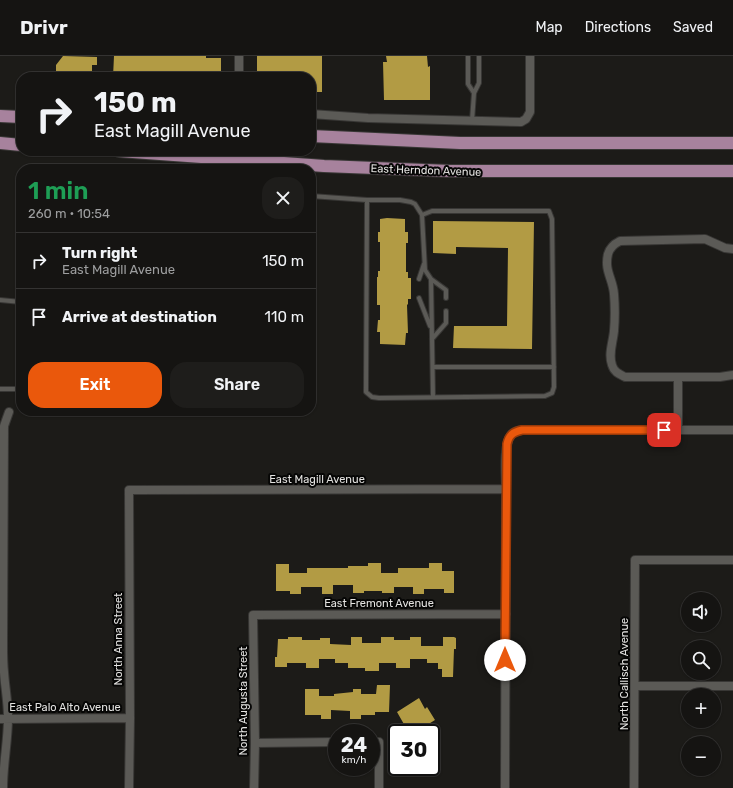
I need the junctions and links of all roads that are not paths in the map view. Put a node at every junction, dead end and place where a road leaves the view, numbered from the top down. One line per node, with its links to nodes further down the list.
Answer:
1 (239, 56): 5 (street)
2 (468, 56): 6 (lane)
3 (479, 56): 6 (lane)
4 (530, 56): 10 (street)
5 (239, 72)
6 (474, 93): 10 (lane)
7 (316, 114): 10 (street)
8 (0, 116): 9 (main road)
9 (16, 117)
10 (472, 121)
11 (316, 136): 13 (main road)
12 (0, 143): 14 (main road)
13 (733, 143)
14 (16, 144)
15 (187, 156): 16 (main road, East Herndon Avenue)
16 (297, 164)
17 (316, 165): 18 (main road, East Herndon Avenue)
18 (733, 171)
19 (316, 196): 20 (lane)
20 (367, 200): 21 (lane); 39 (lane)
21 (422, 215): 23 (lane); 34 (lane)
22 (733, 249): 36 (street)
23 (425, 262): 24 (lane); 25 (lane)
24 (419, 279)
25 (431, 279): 27 (lane); 31 (lane)
26 (419, 298): 31 (lane)
27 (446, 298)
28 (0, 300): 29 (lane)
29 (16, 302)
30 (446, 311): 32 (lane)
31 (432, 329): 32 (lane)
32 (432, 339): 33 (lane)
33 (433, 367): 34 (lane); 39 (lane)
34 (554, 367): 39 (lane)
35 (733, 374): 36 (street)
36 (678, 377): 41 (street)
37 (0, 389): 38 (lane)
38 (16, 389)
39 (433, 397)
40 (9, 412): 51 (street)
41 (678, 430): 42 (street); 43 (street)
42 (733, 430)
43 (506, 489): 44 (street, East Magill Avenue); 46 (street)
44 (129, 490): 50 (street, North Anna Street)
45 (733, 560): 48 (street, North Callisch Avenue)
46 (506, 614): 47 (street, East Fremont Avenue); 59 (street)
47 (253, 615): 53 (street, North Augusta Street)
48 (635, 686): 49 (street); 60 (street, North Callisch Avenue)
49 (733, 686)
50 (130, 718): 51 (street, East Palo Alto Avenue); 56 (street, North Anna Street)
51 (4, 719): 55 (street)
52 (328, 742): 53 (street)
53 (255, 743): 57 (street, North Augusta Street)
54 (378, 776): 58 (street)
55 (3, 788)
56 (128, 788)
57 (254, 788)
58 (379, 788)
59 (505, 788)
60 (634, 788)

